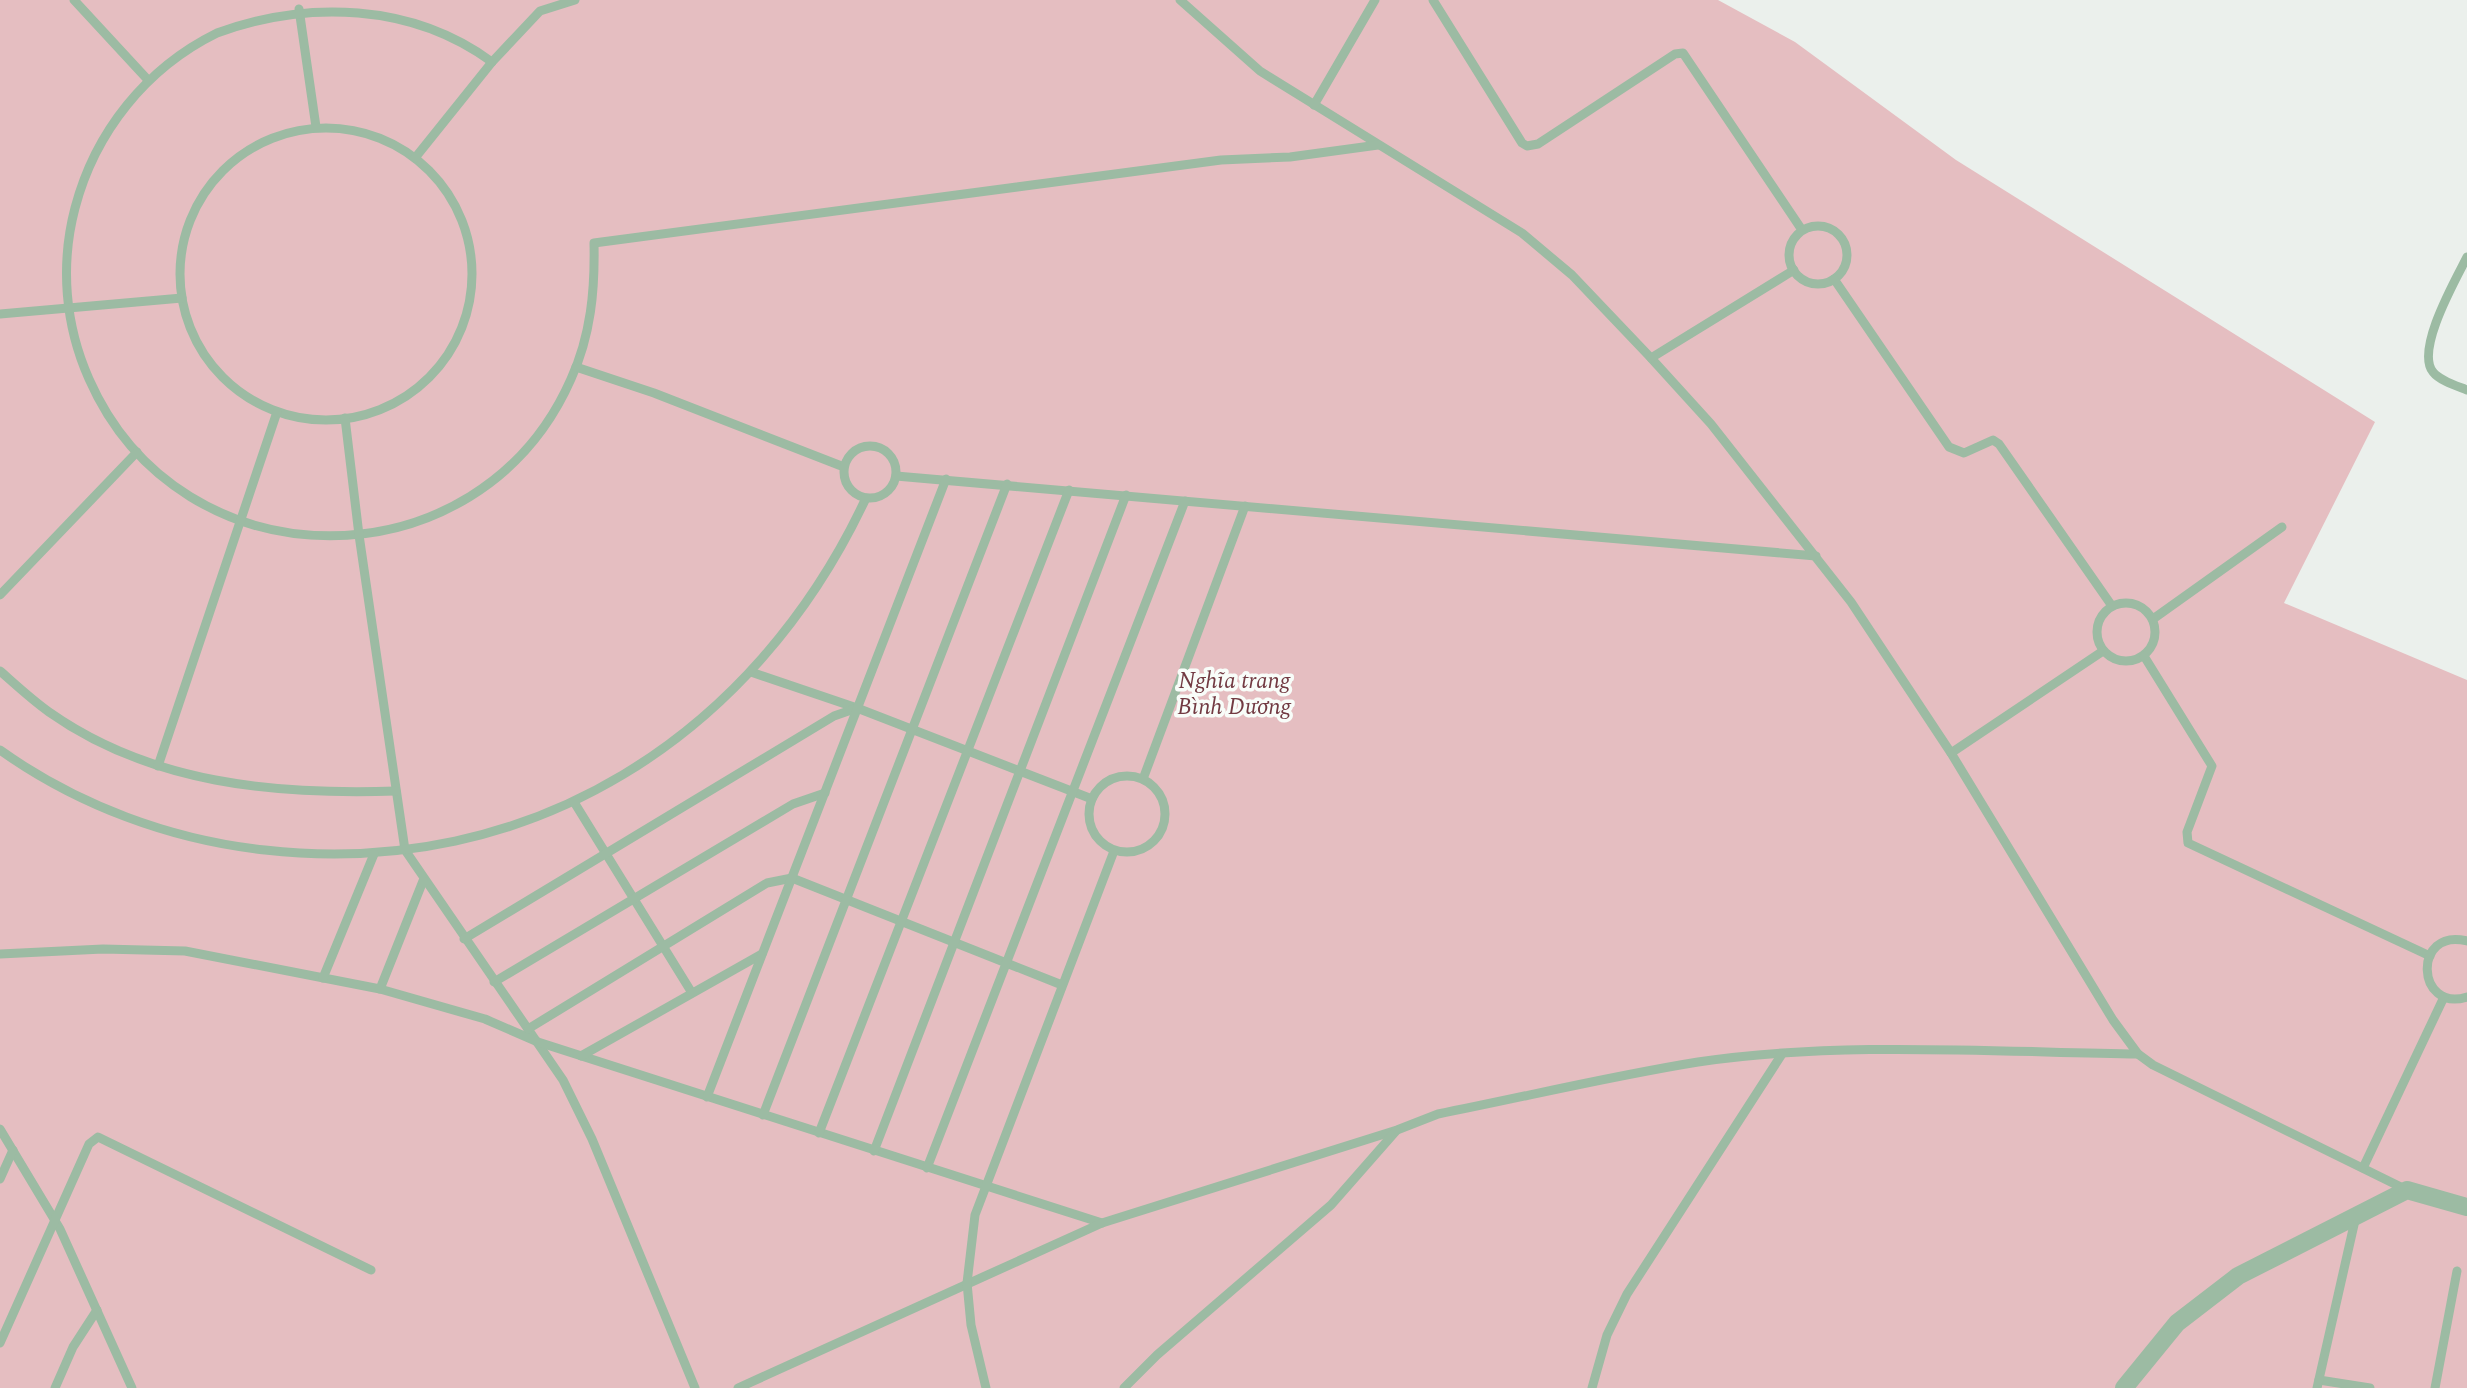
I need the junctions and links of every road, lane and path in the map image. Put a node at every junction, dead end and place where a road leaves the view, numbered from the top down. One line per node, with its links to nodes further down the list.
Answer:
1 (74, 0): 8 (lane)
2 (575, 0): 7 (lane)
3 (1180, 0): 9 (lane)
4 (1375, 0): 9 (lane)
5 (1433, 0): 13 (lane)
6 (299, 9): 7 (lane); 8 (lane); 10 (lane)
7 (492, 62): 12 (lane)
8 (149, 80): 18 (lane)
9 (1314, 105): 11 (lane)
10 (317, 127): 12 (lane); 17 (lane)
11 (1378, 145): 20 (lane); 21 (lane)
12 (415, 158): 24 (lane)
13 (1802, 230): 15 (lane); 16 (lane)
14 (2467, 257): 22 (lane)
15 (1794, 270): 16 (lane); 20 (lane)
16 (1834, 279): 40 (lane)
17 (182, 298): 18 (lane); 23 (lane)
18 (67, 306): 19 (lane); 25 (lane)
19 (0, 314)
20 (1651, 358): 38 (lane)
21 (576, 367): 26 (lane); 37 (lane)
22 (2467, 390)
23 (277, 412): 24 (lane); 35 (lane)
24 (345, 418): 37 (lane)
25 (137, 452): 35 (lane); 39 (lane)
26 (844, 467): 27 (lane); 32 (lane)
27 (896, 475): 28 (lane); 32 (lane)
28 (946, 479): 29 (lane); 46 (lane)
29 (1007, 484): 30 (lane); 47 (lane)
30 (1069, 490): 31 (lane); 49 (lane)
31 (1126, 495): 33 (lane); 52 (lane)
32 (866, 498): 45 (lane)
33 (1185, 501): 34 (lane); 55 (lane)
34 (1245, 506): 38 (lane); 53 (lane)
35 (240, 523): 37 (lane); 51 (lane)
36 (2282, 527): 41 (lane)
37 (359, 536): 54 (lane)
38 (1816, 556): 50 (lane)
39 (0, 595)
40 (2112, 606): 41 (lane); 42 (lane)
41 (2153, 619): 43 (lane)
42 (2103, 651): 43 (lane); 50 (lane)
43 (2144, 656): 74 (lane)
44 (0, 671): 51 (lane)
45 (751, 672): 46 (lane); 58 (lane)
46 (857, 708): 47 (lane); 56 (lane); 61 (lane)
47 (912, 729): 49 (lane); 66 (lane)
48 (0, 750): 62 (lane)
49 (968, 751): 52 (lane); 67 (lane)
50 (1951, 753): 86 (lane)
51 (158, 766): 54 (lane)
52 (1020, 771): 55 (lane); 70 (lane)
53 (1143, 779): 57 (lane); 60 (lane)
54 (396, 791): 59 (lane)
55 (1073, 792): 57 (lane); 75 (lane)
56 (825, 793): 63 (lane); 65 (lane)
57 (1092, 799): 60 (lane)
58 (574, 802): 59 (lane); 61 (lane)
59 (405, 850): 62 (lane); 64 (lane)
60 (1114, 851): 78 (lane)
61 (607, 852): 65 (lane); 68 (lane)
62 (374, 855): 76 (lane)
63 (792, 878): 66 (lane); 71 (lane); 73 (lane)
64 (423, 881): 68 (lane); 79 (lane)
65 (634, 899): 71 (lane); 77 (lane)
66 (846, 899): 67 (lane); 89 (lane)
67 (902, 922): 70 (lane); 92 (lane)
68 (464, 939): 77 (lane)
69 (2467, 941): 74 (lane)
70 (953, 942): 75 (lane); 94 (lane)
71 (663, 947): 80 (lane); 83 (lane)
72 (0, 954): 76 (lane)
73 (762, 954): 80 (lane); 88 (lane)
74 (2430, 956): 81 (lane)
75 (1007, 963): 78 (lane); 95 (lane)
76 (323, 978): 79 (lane)
77 (494, 982): 83 (lane)
78 (1062, 985): 98 (lane)
79 (380, 989): 84 (lane)
80 (692, 993): 87 (lane)
81 (2444, 997): 82 (lane); 96 (lane)
82 (2467, 997)
83 (528, 1029): 84 (lane)
84 (538, 1042): 87 (lane); 112 (lane)
85 (1782, 1054): 86 (lane); 91 (lane); 116 (lane)
86 (2138, 1054): 96 (lane)
87 (581, 1056): 88 (lane)
88 (707, 1097): 89 (lane)
89 (763, 1115): 92 (lane)
90 (0, 1129): 93 (lane)
91 (1397, 1130): 103 (lane); 115 (lane)
92 (819, 1133): 94 (lane)
93 (13, 1150): 97 (lane); 102 (lane)
94 (874, 1151): 95 (lane)
95 (927, 1168): 98 (lane)
96 (2363, 1168): 99 (lane)
97 (0, 1179)
98 (985, 1186): 103 (lane); 106 (lane)
99 (2407, 1191): 100 (street); 101 (street)
100 (2467, 1207)
101 (2356, 1216): 109 (lane); 117 (street)
102 (55, 1220): 104 (lane); 107 (lane); 108 (lane)
103 (1102, 1223): 106 (lane)
104 (371, 1270)
105 (2457, 1271): 119 (lane)
106 (967, 1283): 113 (lane); 114 (lane)
107 (97, 1310): 110 (lane); 111 (lane)
108 (0, 1343)
109 (2318, 1384): 118 (lane)
110 (131, 1387)
111 (55, 1388)
112 (695, 1388)
113 (738, 1388)
114 (986, 1388)
115 (1124, 1388)
116 (1592, 1388)
117 (2124, 1388)
118 (2370, 1388)
119 (2435, 1388)

